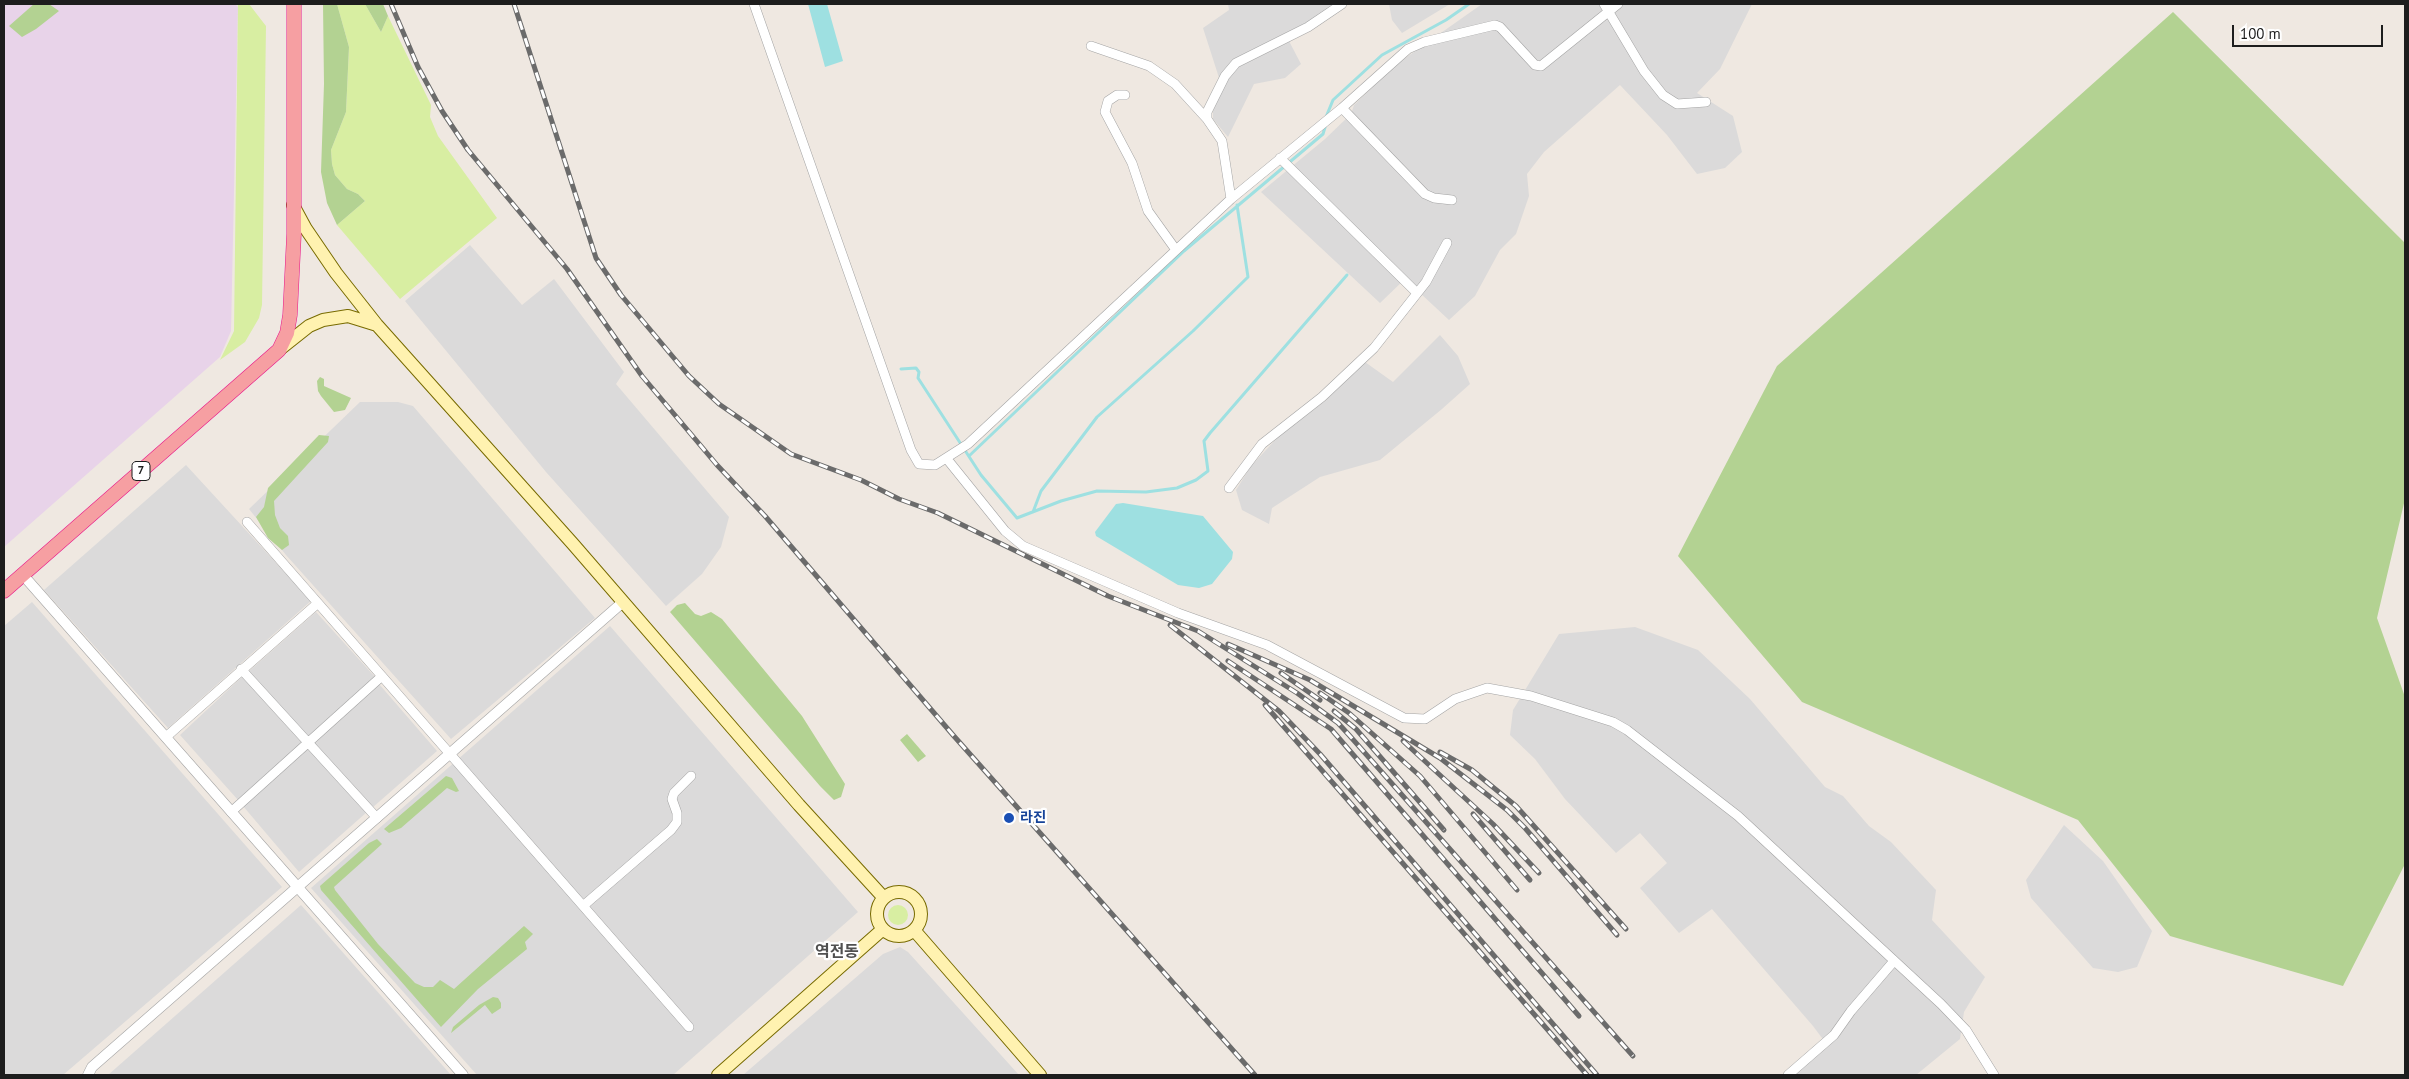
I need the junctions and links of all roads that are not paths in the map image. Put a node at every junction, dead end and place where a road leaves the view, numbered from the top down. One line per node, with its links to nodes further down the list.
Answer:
1 (294, 4): 14 (highway, 7)
2 (754, 4): 20 (street)
3 (1342, 4): 10 (street)
4 (1618, 4): 5 (street)
5 (1605, 7): 8 (street); 9 (street)
6 (1091, 46): 10 (street)
7 (1125, 95): 16 (street)
8 (1706, 102)
9 (1342, 108): 11 (street); 13 (street)
10 (1207, 119): 12 (street)
11 (1280, 158): 12 (street); 17 (street)
12 (1231, 199): 16 (street)
13 (1452, 200)
14 (293, 205): 18 (main road); 19 (highway, 7)
15 (1447, 244): 17 (street)
16 (1176, 250): 20 (street)
17 (1417, 293): 21 (street)
18 (377, 324): 19 (main road); 25 (main road)
19 (278, 350): 23 (highway, 7)
20 (947, 459): 40 (street)
21 (1229, 488)
22 (247, 522): 26 (street)
23 (23, 575): 24 (highway, 7); 29 (street)
24 (4, 591)
25 (623, 602): 31 (street); 36 (main road)
26 (318, 603): 27 (street); 28 (street)
27 (242, 669): 29 (street); 30 (street)
28 (382, 676): 30 (street); 31 (street)
29 (166, 737): 33 (street)
30 (308, 742): 33 (street); 34 (street)
31 (450, 754): 34 (street); 37 (street)
32 (692, 776): 37 (street)
33 (232, 812): 35 (street)
34 (377, 818): 35 (street)
35 (298, 887): 42 (street); 43 (street)
36 (884, 898): 38 (main road); 39 (main road)
37 (583, 906): 41 (street)
38 (882, 930): 39 (main road); 44 (main road)
39 (914, 930): 45 (main road)
40 (1894, 961): 46 (street); 47 (street)
41 (689, 1027)
42 (88, 1075)
43 (463, 1075)
44 (718, 1075)
45 (1040, 1075)
46 (1788, 1075)
47 (1994, 1075)

